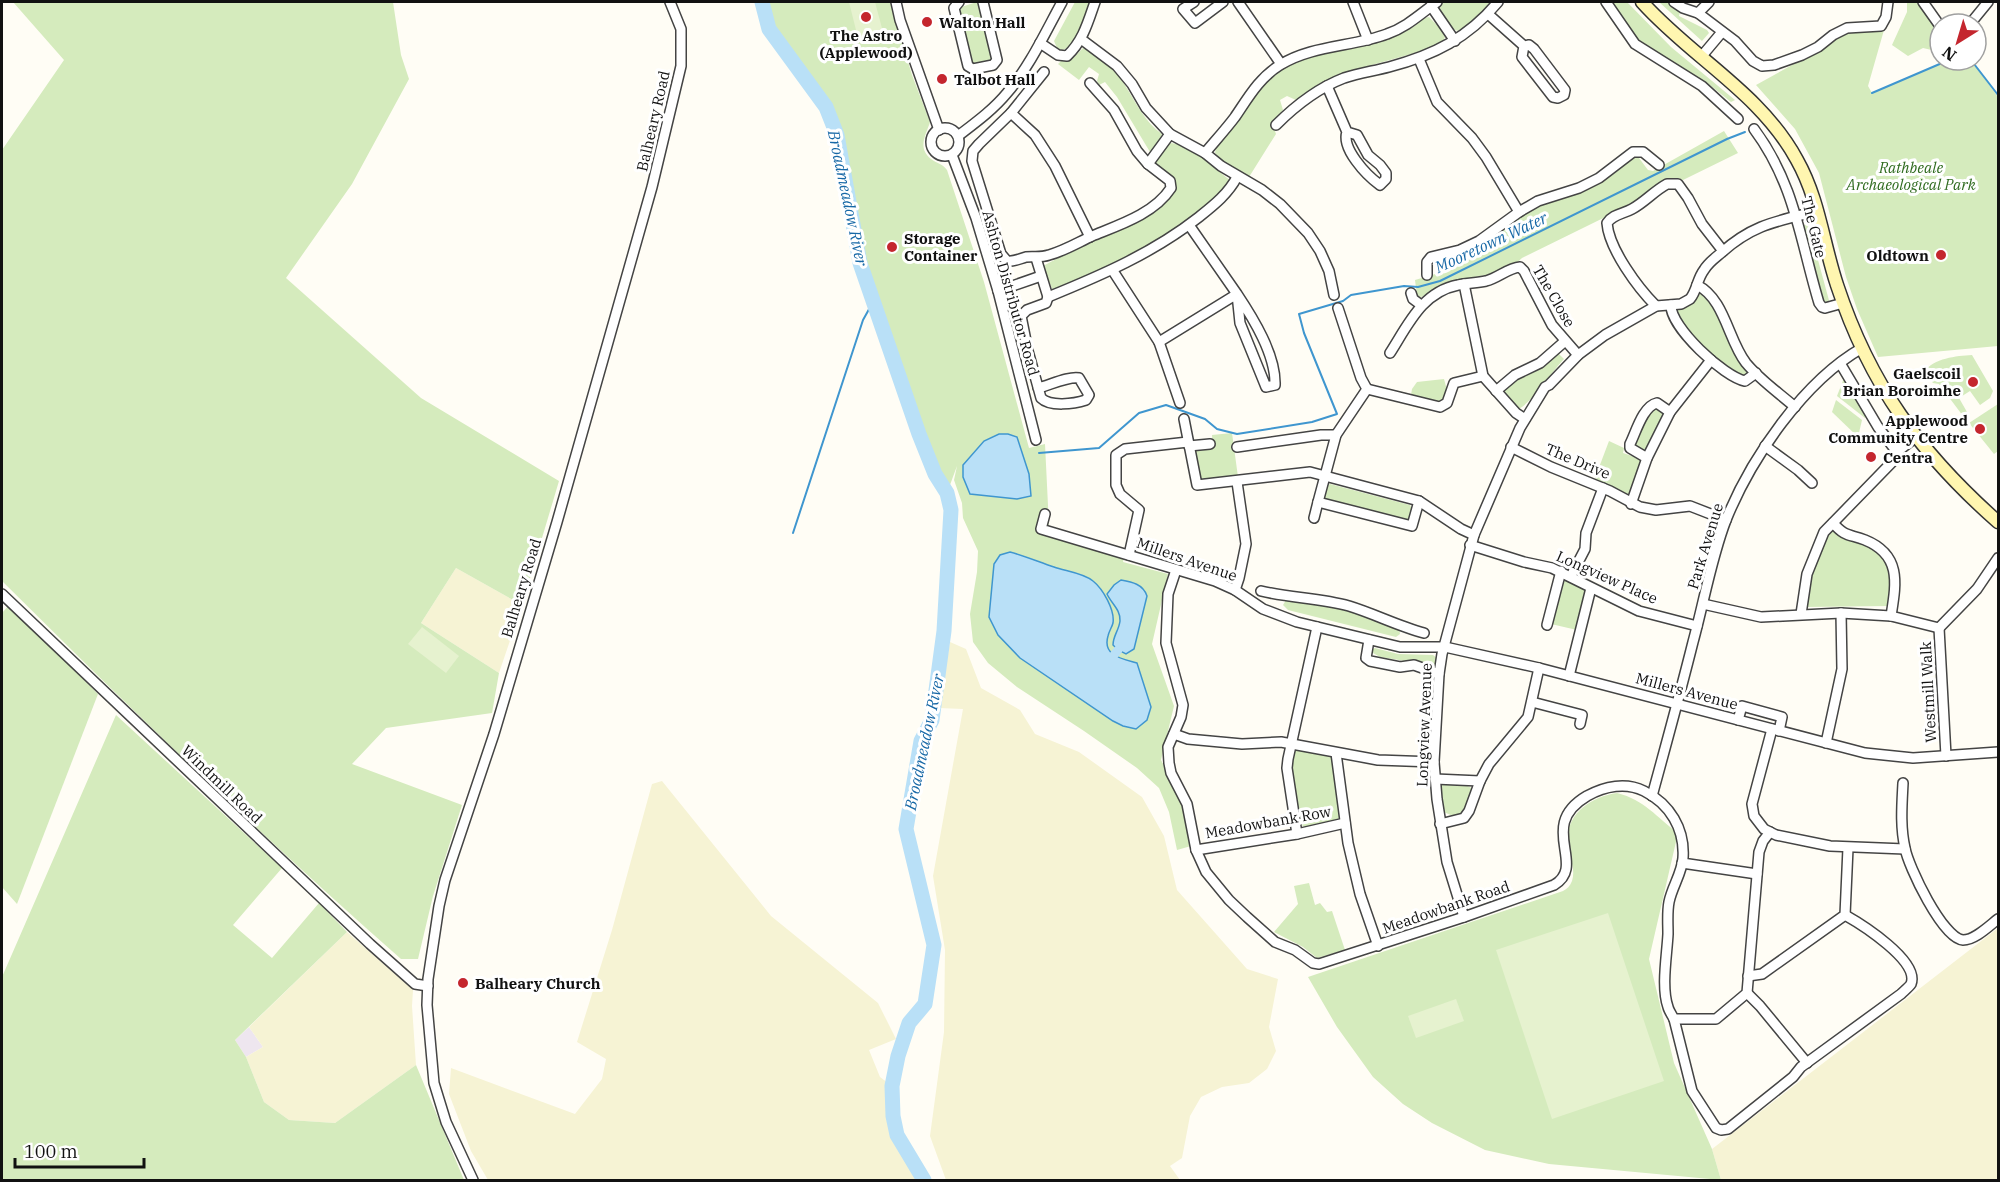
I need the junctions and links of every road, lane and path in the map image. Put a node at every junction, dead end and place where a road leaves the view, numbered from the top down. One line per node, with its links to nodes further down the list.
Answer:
1 (670, 2): 167 (street, Balheary Road)
2 (896, 2): 37 (street)
3 (959, 2): 4 (street)
4 (983, 2)
5 (1062, 2): 24 (street)
6 (1095, 2): 21 (street)
7 (1194, 2): 8 (street)
8 (1222, 2)
9 (1238, 2): 28 (street)
10 (1353, 2): 22 (street)
11 (1498, 2): 19 (street)
12 (1606, 2): 35 (street)
13 (1642, 2): 26 (street)
14 (1674, 2): 18 (street)
15 (1709, 2): 18 (street)
16 (1888, 2): 20 (street)
17 (1434, 4): 22 (street); 23 (street)
18 (1698, 13): 20 (street)
19 (1488, 14): 23 (street); 25 (street)
20 (1722, 32): 26 (street)
21 (1081, 39): 24 (street); 39 (street)
22 (1368, 40): 28 (street)
23 (1455, 41): 27 (street)
24 (1040, 43): 40 (street)
25 (1524, 46): 25 (street)
26 (1701, 57): 48 (street)
27 (1419, 59): 31 (street); 47 (street)
28 (1281, 64): 42 (street)
29 (1044, 72): 34 (street)
30 (1090, 83): 44 (street)
31 (1327, 86): 33 (street); 38 (street)
32 (1285, 100): 33 (street)
33 (1292, 108): 36 (street)
34 (1011, 113): 51 (street); 53 (street)
35 (1738, 118)
36 (1276, 125)
37 (939, 130): 40 (street); 43 (street)
38 (1347, 132): 38 (street)
39 (1170, 134): 42 (street); 44 (street)
40 (958, 136): 43 (street)
41 (1755, 136): 49 (street, The Gate)
42 (1205, 153): 46 (street)
43 (952, 154): 59 (street, Ashton Distributor Road)
44 (1148, 164): 51 (street)
45 (1659, 165): 47 (street)
46 (1237, 177): 50 (street); 62 (street)
47 (1519, 212): 55 (street)
48 (1818, 212): 49 (street); 64 (street)
49 (1796, 216): 52 (street); 64 (street, The Gate)
50 (1189, 225): 54 (street); 61 (street)
51 (1090, 237): 53 (street)
52 (1724, 251): 58 (street); 67 (street)
53 (1036, 258): 56 (street)
54 (1113, 271): 63 (street); 69 (street)
55 (1427, 275)
56 (1041, 276): 59 (street); 63 (street)
57 (1464, 284): 65 (street, The Close); 70 (street, The Close); 77 (street)
58 (1697, 285): 66 (street); 76 (street)
59 (998, 291): 88 (street, Ashton Distributor Road)
60 (1411, 293): 65 (street)
61 (1237, 294): 61 (street); 69 (street)
62 (1334, 295)
63 (1048, 297): 78 (street)
64 (1843, 303): 71 (street)
65 (1421, 305): 72 (street, The Close)
66 (1671, 305): 67 (street); 74 (street)
67 (1656, 306): 73 (street)
68 (1338, 308): 79 (street)
69 (1159, 342): 81 (street)
70 (1564, 342): 73 (street, The Close); 80 (street)
71 (1862, 348): 75 (street, Park Avenue); 87 (street)
72 (1390, 353)
73 (1578, 356): 85 (street)
74 (1711, 360): 76 (street); 83 (street)
75 (1840, 363): 82 (street, Park Avenue); 94 (street)
76 (1756, 373): 82 (street)
77 (1483, 376): 79 (street); 80 (street)
78 (1038, 388): 78 (street)
79 (1367, 389): 86 (street)
80 (1496, 391): 85 (street)
81 (1180, 403)
82 (1795, 407): 91 (street, Park Avenue)
83 (1670, 412): 95 (street); 95 (street)
84 (1184, 419): 89 (street)
85 (1525, 419): 93 (street)
86 (1336, 435): 92 (street); 96 (street)
87 (1916, 438): 94 (street); 106 (street)
88 (1036, 440)
89 (1188, 444): 90 (street); 97 (street); 110 (street)
90 (1210, 444)
91 (1765, 446): 98 (street); 105 (street, Park Avenue)
92 (1237, 447)
93 (1511, 447): 99 (street, The Drive); 108 (street, Longview Avenue)
94 (1897, 452): 107 (street)
95 (1647, 458): 102 (street)
96 (1324, 476): 97 (street); 100 (street); 101 (street)
97 (1238, 482): 116 (street)
98 (1812, 483)
99 (1603, 488): 102 (street, The Drive); 114 (street)
100 (1419, 501): 101 (street); 108 (street)
101 (1318, 502): 104 (street)
102 (1631, 504): 105 (street, The Drive)
103 (1045, 514): 110 (street, Millers Avenue)
104 (1314, 518)
105 (1726, 520): 120 (street, Park Avenue)
106 (1998, 522)
107 (1833, 523): 123 (street); 124 (street)
108 (1474, 535): 109 (street, Longview Avenue)
109 (1470, 545): 113 (street, Longview Place); 132 (street, Longview Avenue)
110 (1129, 555): 112 (street, Millers Avenue)
111 (1998, 558): 129 (street)
112 (1176, 570): 116 (street, Millers Avenue); 142 (street, Meadowbank Road)
113 (1561, 571): 114 (street, Longview Place); 125 (street)
114 (1571, 576): 115 (street, Longview Place)
115 (1591, 588): 126 (street, Longview Place); 136 (street)
116 (1235, 590): 122 (street, Millers Avenue)
117 (1261, 591): 119 (street)
118 (2, 594): 167 (street, Windmill Road)
119 (1280, 596): 122 (street); 128 (street)
120 (1703, 604): 123 (street); 126 (street, Park Avenue)
121 (1841, 613): 123 (street); 124 (street); 144 (street)
122 (1274, 614): 127 (street, Millers Avenue)
123 (1802, 614)
124 (1891, 616): 129 (street)
125 (1547, 625)
126 (1697, 626): 138 (street, Park Avenue)
127 (1317, 627): 131 (street, Millers Avenue); 143 (street)
128 (1404, 628): 130 (street); 133 (street)
129 (1939, 628): 147 (street, Westmill Walk)
130 (1424, 633)
131 (1369, 640): 133 (street, Millers Avenue); 135 (street)
132 (1445, 646): 133 (street, Millers Avenue); 134 (street, Millers Avenue); 135 (street, Longview Avenue)
133 (1400, 647)
134 (1539, 668): 136 (street, Millers Avenue); 137 (street)
135 (1439, 674): 148 (street, Longview Avenue)
136 (1569, 676): 138 (street, Millers Avenue)
137 (1532, 702): 140 (street); 150 (street)
138 (1677, 705): 139 (street, Millers Avenue); 152 (street, Park Avenue)
139 (1738, 720): 141 (street, Millers Avenue); 141 (street)
140 (1580, 724)
141 (1775, 730): 144 (street, Millers Avenue); 155 (street)
142 (1173, 734): 143 (street); 159 (street, Meadowbank Road)
143 (1291, 743): 146 (street); 156 (street)
144 (1826, 743): 147 (street, Millers Avenue)
145 (1998, 752): 147 (street, Millers Avenue)
146 (1336, 753): 148 (street); 153 (street)
147 (1946, 756)
148 (1434, 762): 149 (street, Longview Avenue)
149 (1435, 779): 150 (street); 154 (street, Longview Avenue)
150 (1480, 781): 154 (street)
151 (1903, 783): 158 (street)
152 (1652, 796): 160 (street, Meadowbank Road); 163 (street, Meadowbank Road)
153 (1345, 823): 156 (street, Meadowbank Row); 165 (street)
154 (1440, 824): 163 (street, Longview Avenue)
155 (1770, 832): 157 (street); 161 (street)
156 (1297, 834): 159 (street, Meadowbank Row)
157 (1848, 848): 158 (street); 162 (street)
158 (1905, 849): 164 (street)
159 (1196, 850): 165 (street, Meadowbank Road)
160 (1682, 863): 161 (street); 169 (street)
161 (1757, 874): 166 (street)
162 (1845, 915): 166 (street); 170 (street)
163 (1464, 917): 165 (street, Meadowbank Road)
164 (1998, 919)
165 (1378, 946)
166 (1749, 976): 168 (street)
167 (428, 986): 171 (street, Balheary Road)
168 (1747, 993): 169 (street); 170 (street)
169 (1674, 1019): 170 (street)
170 (1807, 1064)
171 (473, 1180)

